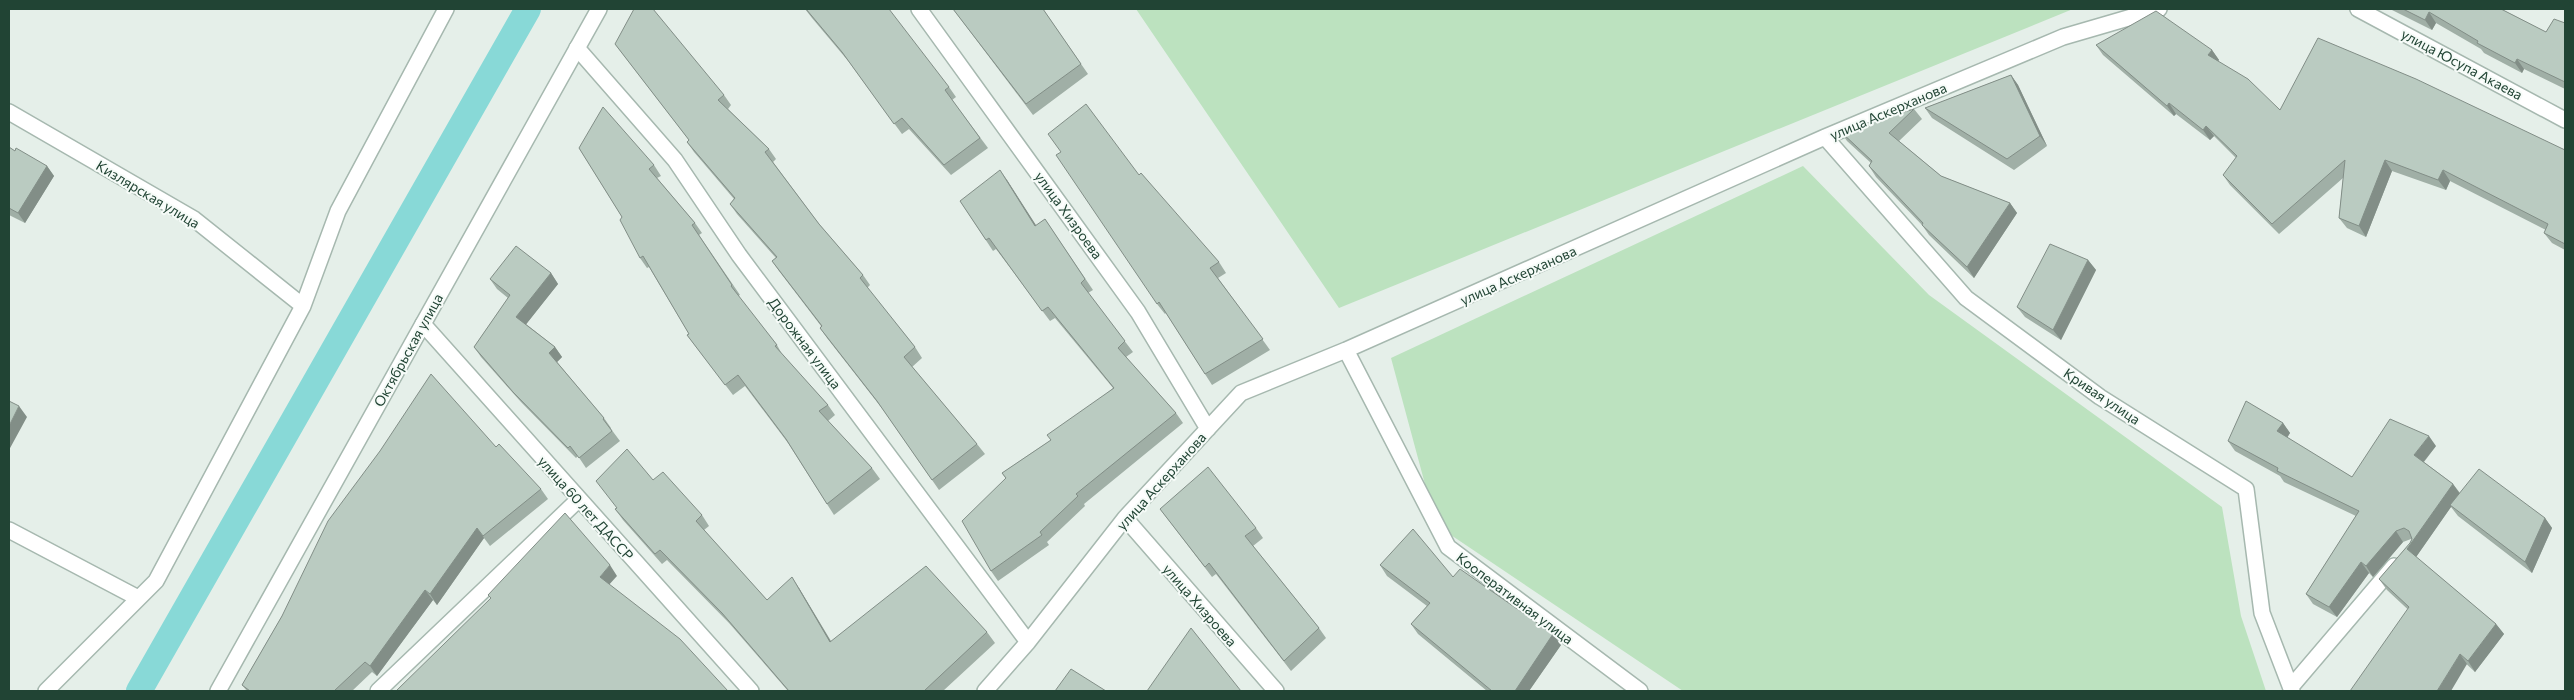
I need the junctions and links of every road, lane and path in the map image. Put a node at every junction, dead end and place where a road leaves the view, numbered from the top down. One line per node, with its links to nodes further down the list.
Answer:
1 (446, 9): 10 (street)
2 (599, 9): 6 (street, Октябрьская улица)
3 (919, 9): 13 (street, улица Хизроева)
4 (2159, 9): 9 (street, улица Аскерханова)
5 (2358, 9): 8 (street, улица Юсупа Акаева)
6 (577, 48): 11 (street, Октябрьская улица); 19 (street, Дорожная улица)
7 (9, 112): 10 (street, Кизлярская улица)
8 (2565, 120)
9 (1825, 137): 12 (street, улица Аскерханова); 20 (street, Кривая улица)
10 (303, 306): 18 (street)
11 (423, 324): 14 (street, улица 60 лет ДАССР); 22 (street, Октябрьская улица)
12 (1346, 350): 13 (street, улица Аскерханова); 27 (street, Кооперативная улица)
13 (1208, 429): 15 (street, улица Аскерханова)
14 (578, 500): 23 (street); 24 (street, улица 60 лет ДАССР)
15 (1125, 518): 19 (street, улица Аскерханова); 26 (street, улица Хизроева)
16 (9, 530): 18 (street)
17 (2404, 555): 20 (street)
18 (138, 598): 21 (street)
19 (1028, 642): 25 (street, улица Аскерханова)
20 (2292, 689)
21 (46, 691)
22 (218, 691)
23 (378, 691)
24 (751, 691)
25 (985, 691)
26 (1276, 691)
27 (1640, 691)

